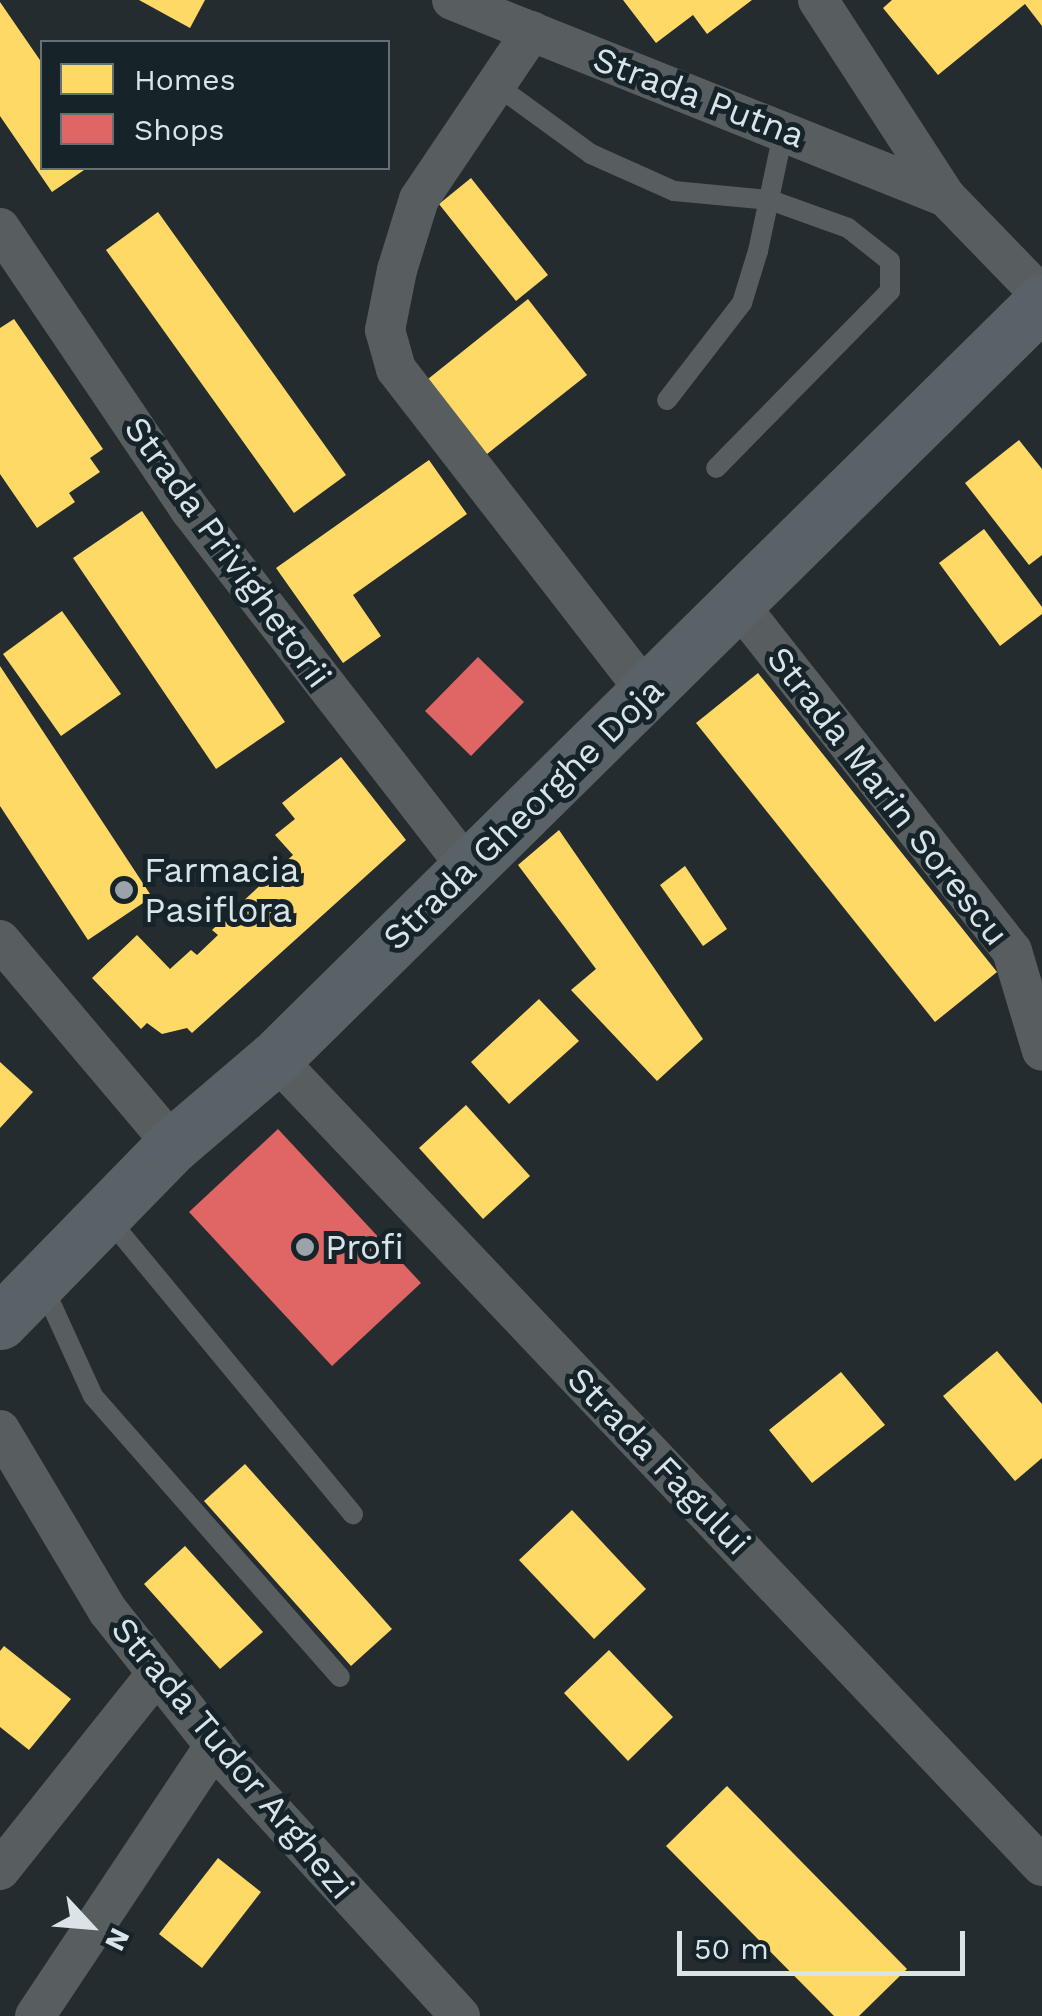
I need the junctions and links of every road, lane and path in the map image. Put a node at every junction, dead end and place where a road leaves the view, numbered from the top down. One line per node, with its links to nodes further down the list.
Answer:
1 (452, 0): 3 (street, Strada Putna)
2 (818, 0): 6 (street, Strada Putna)
3 (532, 31): 4 (street); 5 (street, Strada Putna)
4 (496, 84): 7 (lane); 13 (street)
5 (784, 129): 6 (street, Strada Putna); 7 (lane)
6 (946, 198): 9 (street, Strada Putna)
7 (770, 200): 10 (lane); 11 (lane)
8 (0, 228): 14 (street, Strada Privighetorii)
9 (1042, 299): 12 (main road, Strada Gheorghe Doja)
10 (667, 400)
11 (716, 468)
12 (738, 604): 13 (main road, Strada Gheorghe Doja); 16 (street, Strada Marin Sorescu)
13 (647, 693): 14 (main road, Strada Gheorghe Doja)
14 (468, 868): 17 (main road, Strada Gheorghe Doja)
15 (0, 940): 18 (street)
16 (1042, 1051)
17 (276, 1058): 18 (main road, Strada Gheorghe Doja); 27 (street, Strada Fagului)
18 (173, 1145): 19 (main road, Strada Gheorghe Doja)
19 (105, 1215): 20 (main road, Strada Gheorghe Doja); 23 (lane)
20 (41, 1282): 21 (main road, Strada Gheorghe Doja); 25 (lane)
21 (0, 1322)
22 (0, 1430): 24 (street, Strada Tudor Arghezi)
23 (352, 1514)
24 (157, 1672): 26 (street, Strada Tudor Arghezi); 28 (street)
25 (340, 1677)
26 (215, 1745): 29 (street); 30 (street, Strada Tudor Arghezi)
27 (1042, 1866)
28 (0, 1870)
29 (35, 2016)
30 (460, 2016)

